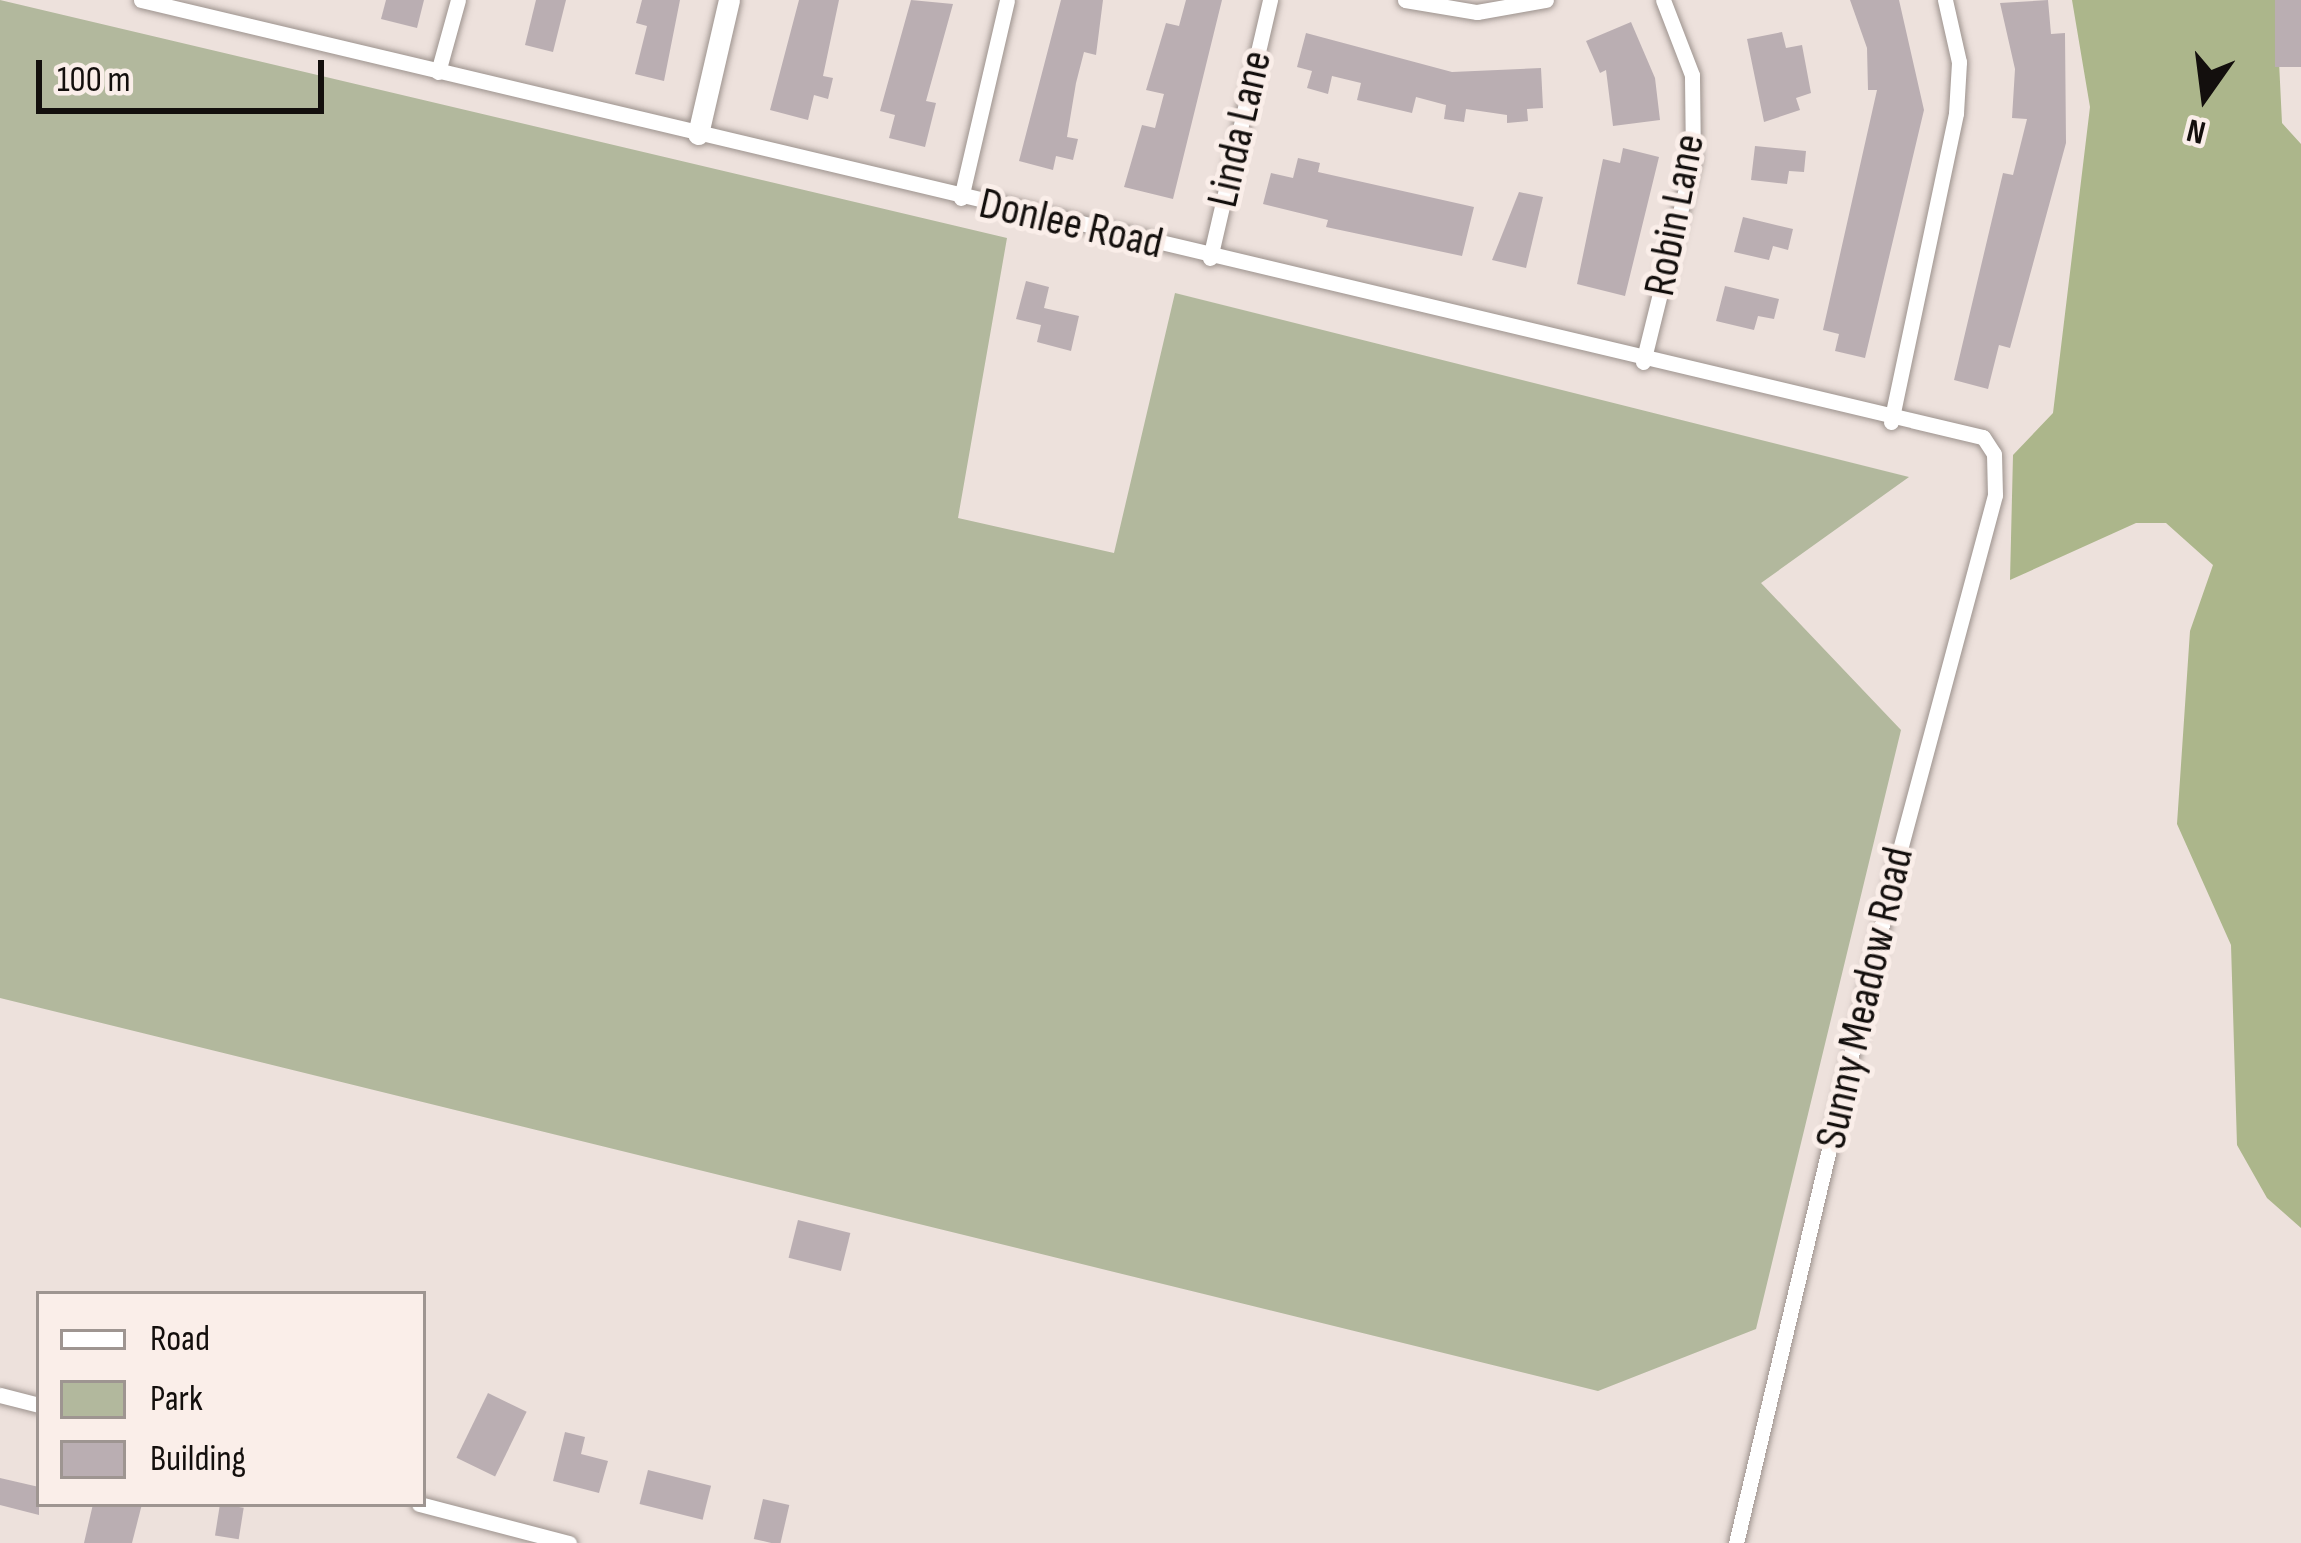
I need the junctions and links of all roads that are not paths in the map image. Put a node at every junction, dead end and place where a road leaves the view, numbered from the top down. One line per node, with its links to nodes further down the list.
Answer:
1 (141, 0): 10 (street, Donlee Road)
2 (458, 0): 10 (street)
3 (729, 0): 11 (street)
4 (1007, 0): 12 (street)
5 (1270, 0): 13 (street, Linda Lane)
6 (1405, 0): 7 (street)
7 (1546, 0)
8 (1663, 0): 14 (street, Robin Lane)
9 (1945, 0): 15 (street)
10 (438, 71): 11 (street, Donlee Road)
11 (698, 134): 12 (street, Donlee Road)
12 (961, 198): 13 (street, Donlee Road)
13 (1210, 258): 14 (street, Donlee Road)
14 (1643, 362): 15 (street, Donlee Road)
15 (1891, 422): 16 (street, Donlee Road)
16 (1994, 454): 21 (street, Sunny Meadow Road)
17 (0, 1395): 18 (street)
18 (36, 1404)
19 (426, 1506): 20 (street)
20 (569, 1543)
21 (1736, 1543)

